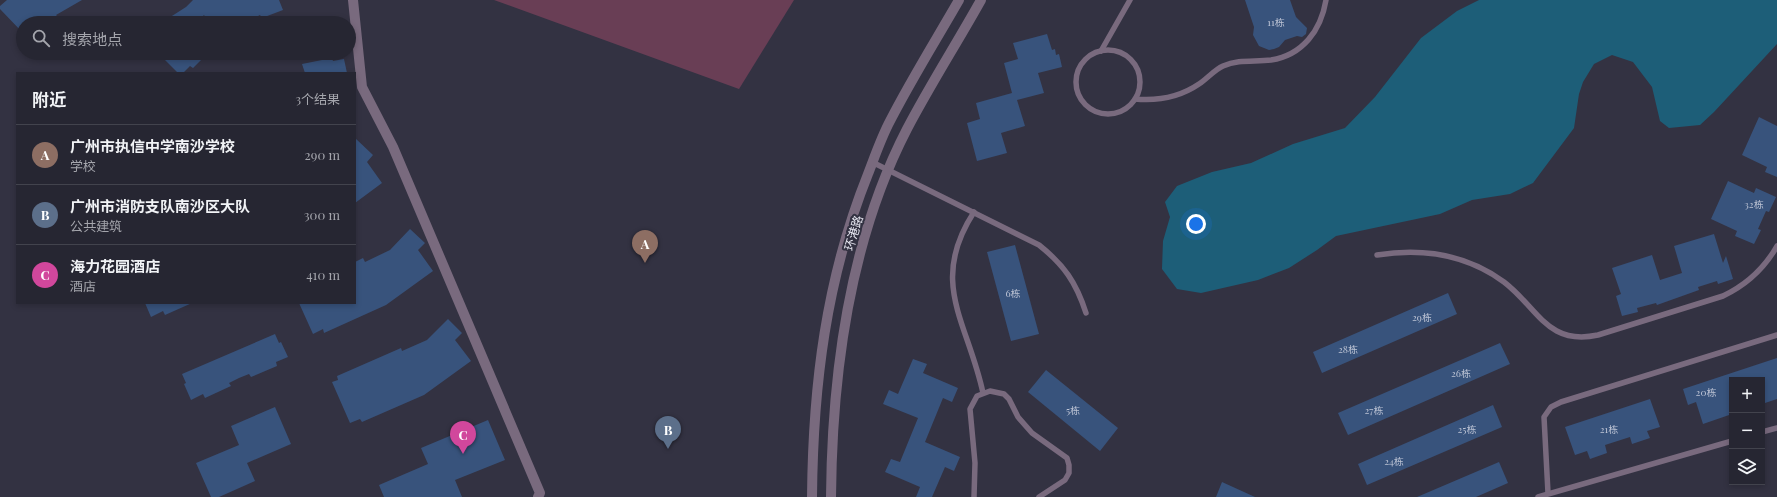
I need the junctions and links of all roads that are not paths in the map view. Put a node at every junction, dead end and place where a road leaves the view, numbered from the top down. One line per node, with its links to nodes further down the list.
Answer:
1 (353, 0): 6 (street)
2 (959, 0): 10 (street, 环港路)
3 (981, 0): 11 (street, 环港路)
4 (1130, 0): 8 (lane)
5 (1326, 0): 9 (lane)
6 (355, 16)
7 (356, 29): 22 (street)
8 (1100, 51): 9 (lane); 9 (lane)
9 (1135, 100)
10 (872, 162): 11 (lane); 23 (street, 环港路)
11 (889, 170): 12 (lane); 24 (street, 环港路)
12 (974, 212): 15 (lane); 17 (lane)
13 (1777, 246): 14 (lane)
14 (1377, 255)
15 (1086, 313)
16 (1777, 335): 21 (lane)
17 (983, 393): 25 (lane); 26 (lane)
18 (1777, 428): 19 (lane)
19 (1765, 431)
20 (1729, 442): 21 (lane)
21 (1548, 493): 27 (lane)
22 (538, 497)
23 (812, 497)
24 (831, 497)
25 (974, 497)
26 (1039, 497)
27 (1538, 497)

